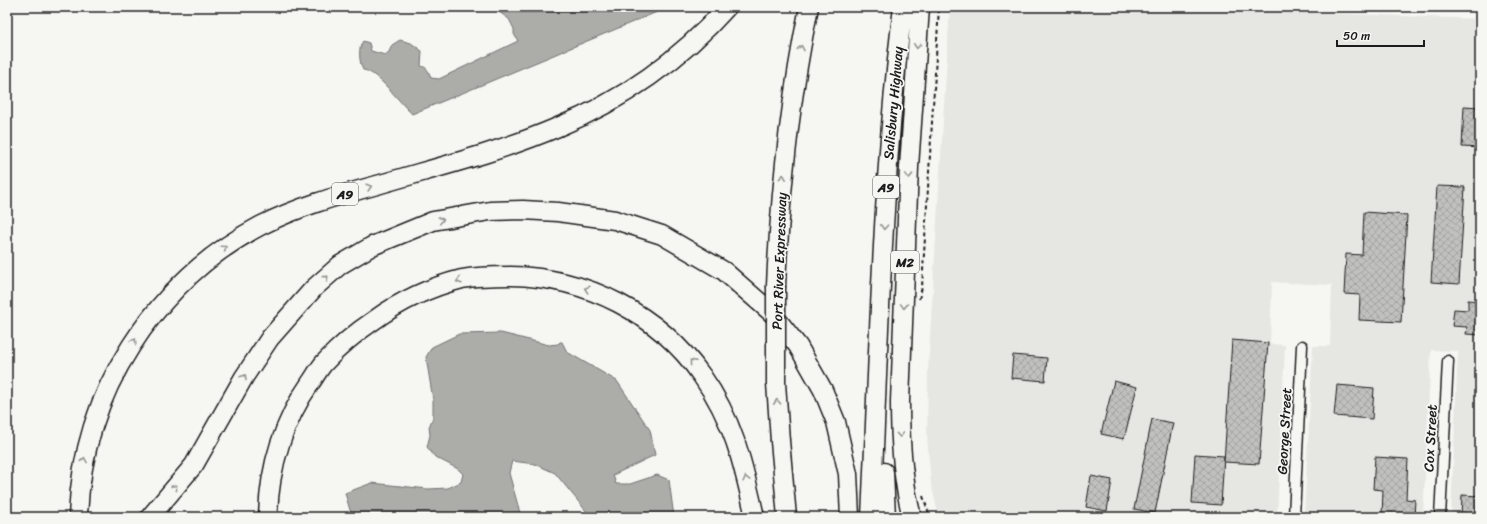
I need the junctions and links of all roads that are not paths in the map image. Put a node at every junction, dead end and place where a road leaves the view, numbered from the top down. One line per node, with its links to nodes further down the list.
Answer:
1 (727, 7): 8 (highway, A9, one-way to 1)
2 (809, 7): 12 (highway, Port River Expressway, one-way to 2, bridge)
3 (903, 7): 7 (highway, Salisbury Highway / A9, one-way to 7)
4 (920, 7): 16 (highway, M2, one-way to 16)
5 (1302, 346): 17 (street, George Street)
6 (1448, 361): 18 (street, Cox Street)
7 (878, 368): 14 (highway, A9); 15 (highway)
8 (78, 517)
9 (150, 517): 13 (highway, one-way to 13)
10 (268, 517): 11 (highway, one-way to 10)
11 (755, 517)
12 (787, 517)
13 (850, 517)
14 (871, 517)
15 (886, 517)
16 (912, 517)
17 (1294, 517)
18 (1440, 517)

